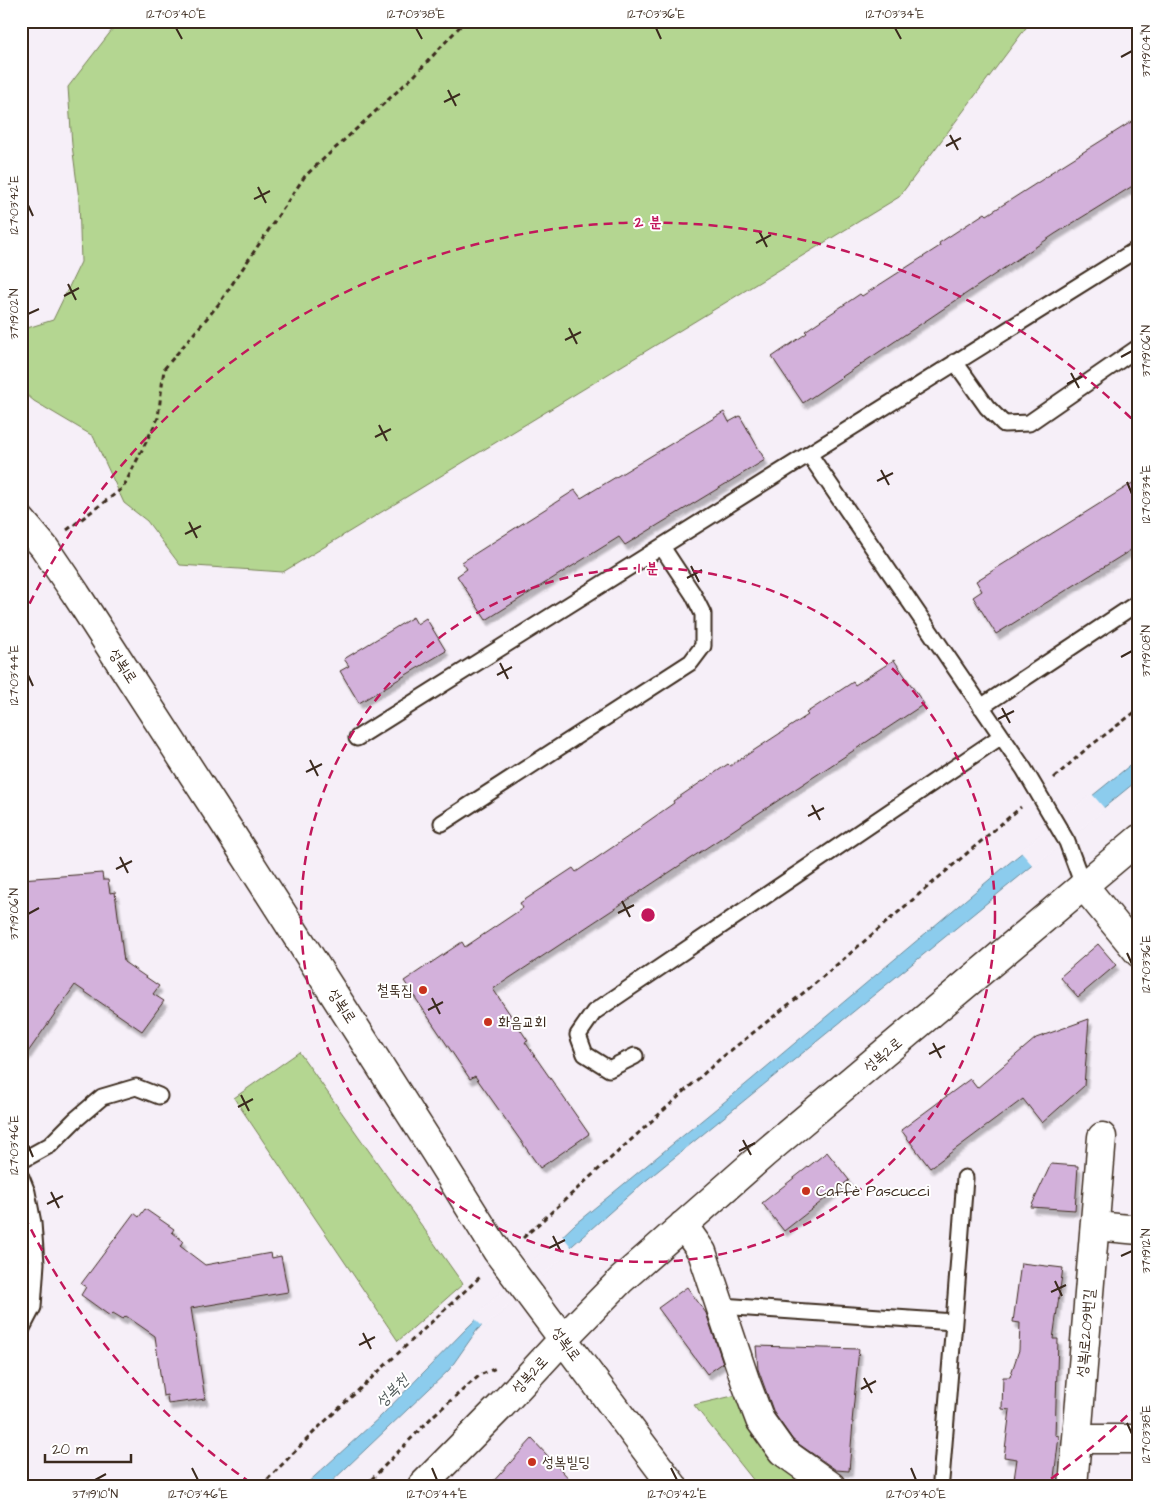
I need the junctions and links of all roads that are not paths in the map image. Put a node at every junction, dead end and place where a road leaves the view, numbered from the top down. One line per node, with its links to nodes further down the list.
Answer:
1 (1139, 248): 3 (lane)
2 (1139, 347): 3 (lane)
3 (955, 362): 4 (lane)
4 (809, 454): 6 (lane); 8 (lane)
5 (21, 520): 27 (street, 성복1로)
6 (662, 547): 10 (lane); 11 (lane)
7 (1139, 602): 8 (lane)
8 (980, 707): 9 (lane)
9 (1000, 737): 13 (lane); 15 (lane)
10 (357, 738)
11 (442, 823)
12 (1139, 839): 13 (street, 성복2로)
13 (1083, 885): 14 (street); 21 (street, 성복2로)
14 (1139, 953)
15 (634, 1056)
16 (159, 1096): 18 (lane)
17 (1102, 1137): 22 (street, 성복1로209번길)
18 (21, 1161)
19 (21, 1177): 26 (lane)
20 (965, 1178): 25 (lane)
21 (683, 1225): 24 (street); 27 (street, 성복2로)
22 (1096, 1226): 23 (street); 28 (street, 성복1로209번길)
23 (1139, 1230)
24 (721, 1306): 25 (lane); 33 (street)
25 (954, 1322): 30 (lane)
26 (21, 1330)
27 (562, 1339): 31 (street, 성복2로); 32 (street, 성복1로)
28 (1077, 1439): 29 (street); 34 (street, 성복1로209번길)
29 (1139, 1439)
30 (941, 1480)
31 (422, 1486)
32 (673, 1486)
33 (831, 1486)
34 (1073, 1486)

